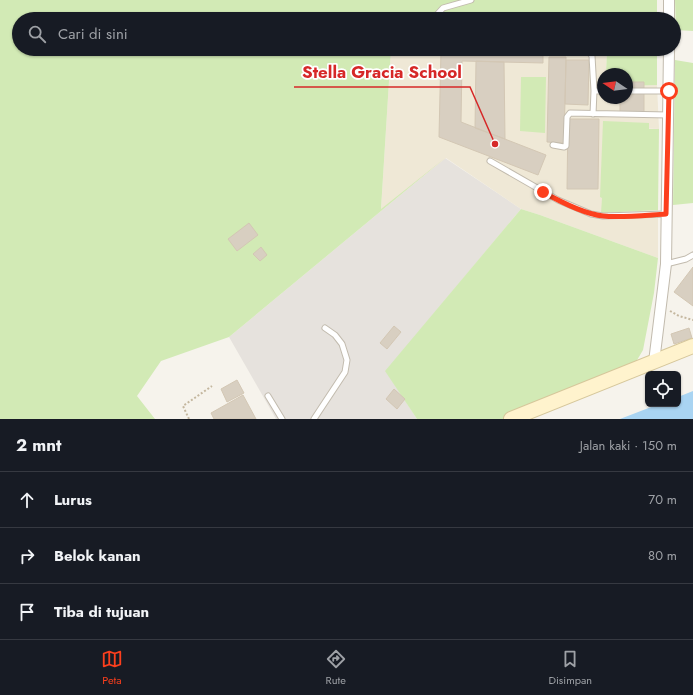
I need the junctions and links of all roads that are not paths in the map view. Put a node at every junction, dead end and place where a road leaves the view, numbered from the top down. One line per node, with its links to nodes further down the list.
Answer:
1 (470, 0): 3 (lane)
2 (669, 0): 4 (street)
3 (439, 12)
4 (669, 12)
5 (592, 56): 7 (lane)
6 (669, 56): 9 (street)
7 (594, 91): 10 (lane)
8 (633, 91): 9 (lane)
9 (669, 91): 11 (street)
10 (593, 114): 11 (lane); 12 (lane)
11 (668, 115): 14 (street)
12 (553, 145)
13 (490, 161): 14 (lane)
14 (666, 214): 16 (street)
15 (693, 255): 16 (lane)
16 (666, 264): 19 (street)
17 (325, 328): 22 (lane)
18 (693, 346): 19 (street)
19 (654, 362): 23 (street)
20 (268, 396): 21 (lane)
21 (282, 419)
22 (314, 419)
23 (512, 419)

